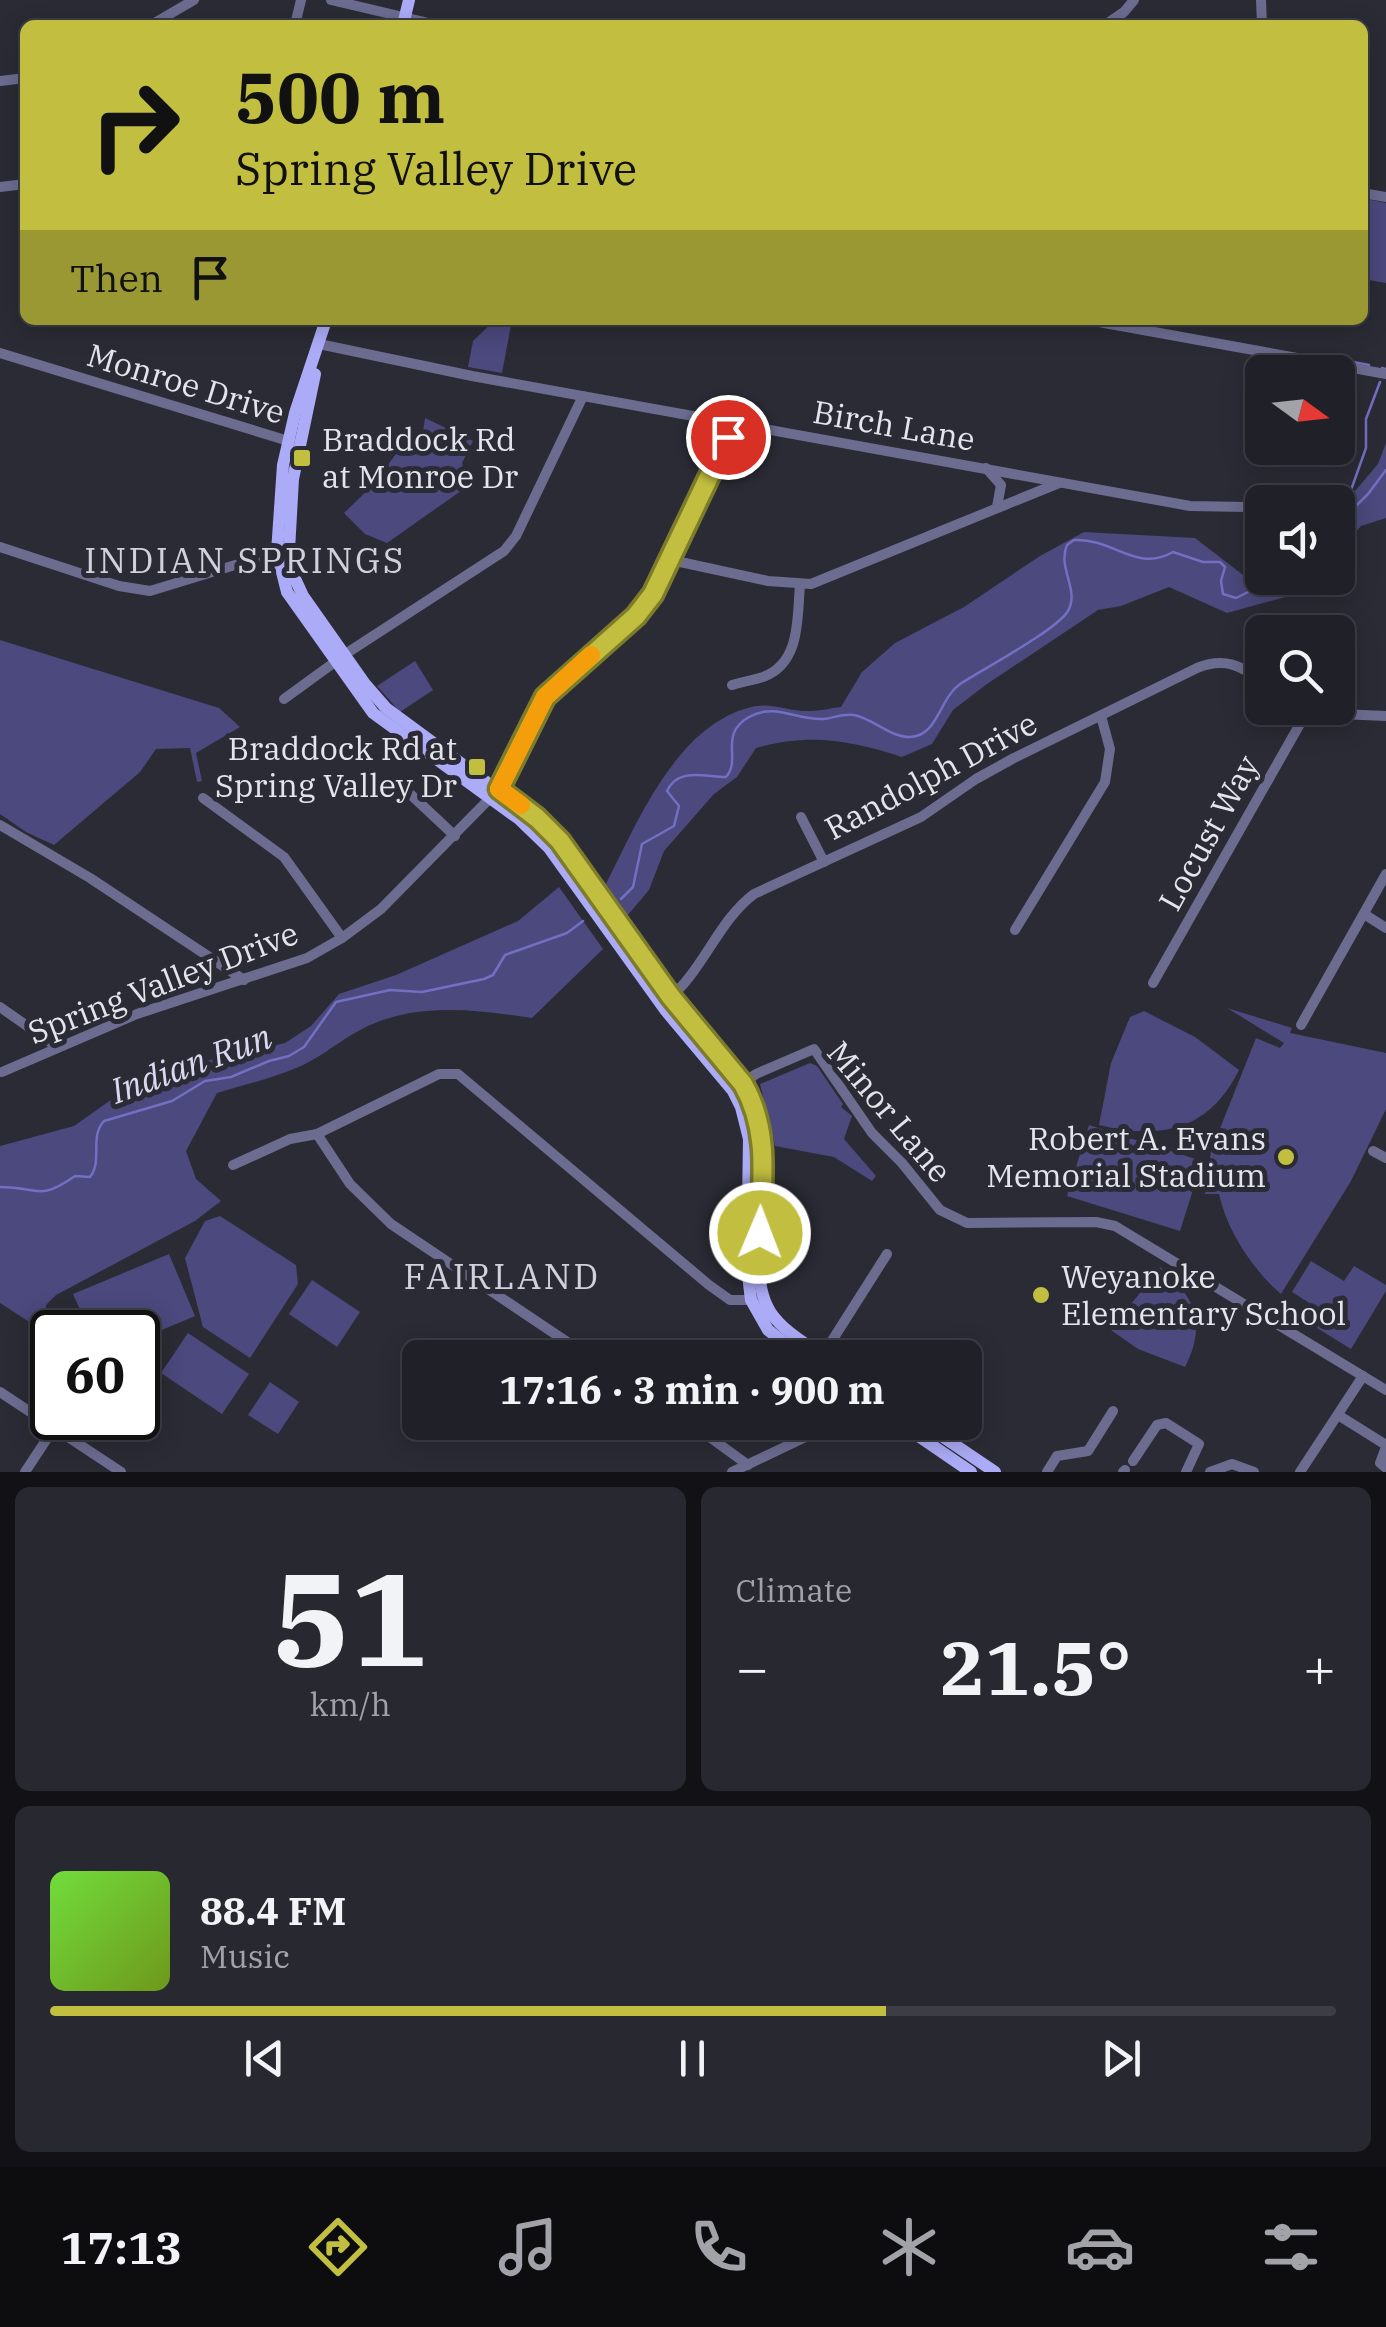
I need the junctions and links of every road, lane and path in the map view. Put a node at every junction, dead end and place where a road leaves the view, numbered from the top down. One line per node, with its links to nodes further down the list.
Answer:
1 (194, 0): 4 (street)
2 (331, 0): 5 (street)
3 (1134, 0): 6 (street)
4 (160, 20)
5 (397, 20)
6 (1113, 20)
7 (325, 325): 9 (main road)
8 (1116, 325): 11 (street)
9 (320, 344): 12 (street, Birch Lane); 14 (main road)
10 (0, 353): 14 (street, Monroe Drive)
11 (1386, 374)
12 (583, 396): 13 (street, Birch Lane); 23 (street)
13 (733, 423): 15 (street, Birch Lane); 21 (street, Spring Valley Drive)
14 (293, 443): 20 (main road)
15 (986, 468): 16 (street, Birch Lane); 17 (street)
16 (1064, 482): 17 (street); 18 (street, Birch Lane)
17 (998, 507): 22 (street)
18 (1245, 507)
19 (0, 547): 20 (street)
20 (283, 551): 23 (main road)
21 (671, 560): 22 (street); 32 (street, Spring Valley Drive)
22 (800, 584): 25 (street)
23 (339, 658): 26 (street); 32 (main road)
24 (1245, 670): 28 (street, Randolph Drive)
25 (732, 686)
26 (284, 699)
27 (1355, 715): 29 (street)
28 (1101, 716): 37 (street, Randolph Drive); 41 (street)
29 (1386, 716)
30 (1299, 725): 44 (street, Locust Way)
31 (408, 792): 36 (street)
32 (495, 794): 36 (street, Spring Valley Drive); 45 (main road)
33 (202, 798): 42 (street)
34 (801, 818): 37 (street)
35 (0, 825): 43 (street)
36 (455, 836): 42 (street, Spring Valley Drive)
37 (824, 862): 45 (street, Randolph Drive)
38 (1386, 874): 39 (street)
39 (1364, 914): 40 (street); 47 (street)
40 (1386, 928)
41 (1015, 930)
42 (342, 938): 43 (street, Spring Valley Drive)
43 (244, 980): 48 (street, Spring Valley Drive)
44 (1154, 984)
45 (666, 1000): 50 (main road)
46 (0, 1007): 48 (street)
47 (1302, 1025)
48 (57, 1048): 49 (street, Spring Valley Drive)
49 (2, 1072)
50 (738, 1088): 56 (main road); 61 (street, Minor Lane)
51 (317, 1134): 54 (street); 56 (street); 57 (street)
52 (1373, 1151): 53 (street)
53 (1386, 1158)
54 (233, 1164)
55 (887, 1254): 60 (street)
56 (757, 1299): 58 (main road); 59 (main road)
57 (565, 1340)
58 (780, 1340)
59 (801, 1340)
60 (834, 1340)
61 (1363, 1376): 62 (street, Minor Lane); 66 (street)
62 (1386, 1390)
63 (0, 1392): 65 (street)
64 (1112, 1410): 83 (street)
65 (30, 1412)
66 (1338, 1415): 73 (street); 77 (street)
67 (46, 1440): 78 (street)
68 (72, 1440): 79 (street)
69 (713, 1440): 74 (street)
70 (799, 1440): 74 (street)
71 (925, 1440): 81 (main road)
72 (948, 1440): 82 (main road)
73 (1386, 1446): 76 (street)
74 (748, 1465): 80 (street)
75 (1127, 1468): 84 (street)
76 (1386, 1468)
77 (1304, 1471)
78 (25, 1472)
79 (121, 1472)
80 (732, 1472)
81 (972, 1472)
82 (995, 1472)
83 (1048, 1472)
84 (1186, 1472)
85 (1210, 1472): 86 (street)
86 (1254, 1472)

